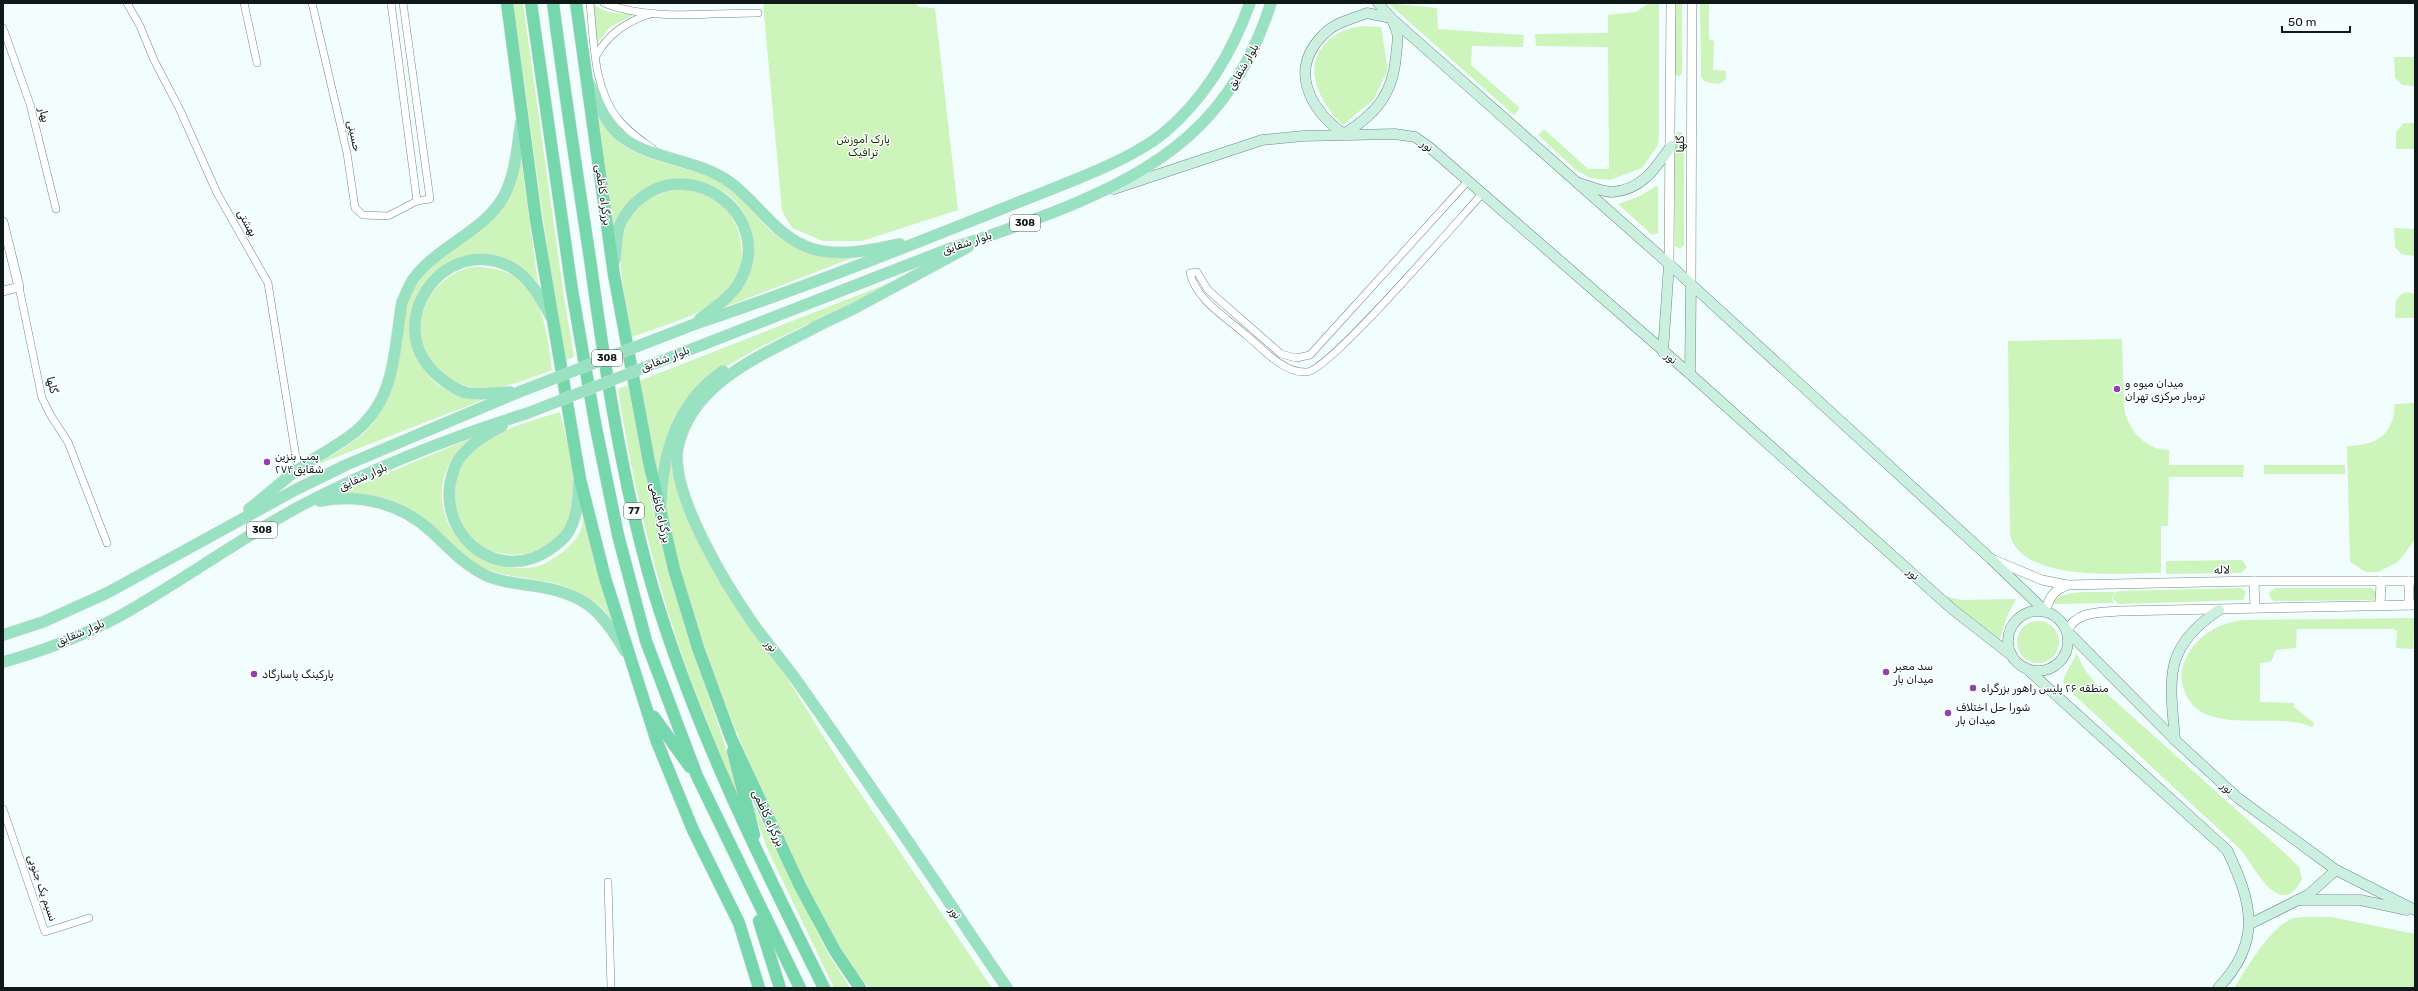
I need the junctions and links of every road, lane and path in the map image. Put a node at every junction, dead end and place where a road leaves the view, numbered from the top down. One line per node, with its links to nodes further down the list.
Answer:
1 (127, 3): 49 (street, بهشتی)
2 (244, 3): 22 (street)
3 (312, 3): 32 (street, حسینی)
4 (391, 3): 32 (street)
5 (403, 3): 32 (street, حسینی)
6 (507, 3): 24 (highway)
7 (531, 3): 74 (highway, 77)
8 (553, 3): 76 (highway, بزرگراه کاظمی / 77)
9 (576, 3): 23 (highway, بزرگراه کاظمی)
10 (590, 3): 21 (street)
11 (604, 3): 17 (street)
12 (1250, 3): 35 (main road, بلوار شقایق / 308)
13 (1270, 3): 31 (main road, بلوار شقایق / 308)
14 (1671, 3): 26 (street, گلها)
15 (1692, 3): 39 (street, گلها)
16 (1381, 6): 19 (main road)
17 (652, 13): 18 (street); 21 (street)
18 (758, 13)
19 (1392, 18): 25 (main road); 25 (main road); 29 (main road)
20 (3, 28): 33 (street, بهار)
21 (596, 56): 27 (street)
22 (257, 63)
23 (587, 78): 27 (main road); 38 (highway, بزرگراه کاظمی)
24 (522, 113): 42 (highway); 49 (main road)
25 (1344, 134): 28 (main road, نور); 31 (main road, نور)
26 (1671, 146): 29 (main road); 37 (street, گلها)
27 (659, 155): 35 (main road)
28 (1468, 181): 30 (main road, نور); 30 (street)
29 (1577, 182): 37 (main road)
30 (1482, 194): 45 (main road, نور)
31 (1095, 195): 36 (main road, بلوار شقایق / 308)
32 (417, 201)
33 (56, 209)
34 (3, 222): 40 (street, گلها)
35 (926, 239): 43 (main road, بلوار شقایق / 308)
36 (980, 240): 44 (main road); 48 (main road, بلوار شقایق / 308, bridge)
37 (1669, 264): 39 (main road); 45 (main road)
38 (614, 275): 43 (main road); 52 (highway, بزرگراه کاظمی)
39 (1691, 284): 46 (main road); 55 (main road)
40 (18, 287): 41 (street); 54 (street, گلها)
41 (3, 291)
42 (551, 317): 47 (main road); 50 (highway)
43 (695, 324): 47 (main road, بلوار شقایق / 308, bridge)
44 (818, 326): 52 (main road); 90 (main road, نور)
45 (1664, 352): 46 (main road, نور)
46 (1690, 374): 67 (main road, نور)
47 (519, 392): 53 (main road, بلوار شقایق / 308)
48 (528, 413): 50 (main road); 51 (main road, بلوار شقایق / 308)
49 (298, 470): 53 (main road)
50 (580, 479): 69 (highway)
51 (304, 504): 68 (main road, بلوار شقایق / 308); 69 (main road)
52 (660, 516): 72 (highway, بزرگراه کاظمی)
53 (226, 527): 66 (main road, بلوار شقایق / 308)
54 (107, 543)
55 (1991, 559): 59 (street); 64 (main road)
56 (2254, 581): 57 (street, لاله); 59 (street, لاله); 62 (street)
57 (2380, 581): 58 (street, لاله); 61 (street)
58 (2412, 581): 60 (street)
59 (2068, 585): 64 (street, لاله)
60 (2412, 605): 61 (street)
61 (2380, 606): 62 (street)
62 (2256, 608): 63 (street)
63 (2219, 610): 65 (street); 73 (main road)
64 (2045, 611): 65 (main road); 67 (main road)
65 (2066, 631): 70 (main road); 73 (main road, نور)
66 (3, 635)
67 (2011, 655): 70 (main road)
68 (3, 662)
69 (633, 665): 71 (highway)
70 (2026, 668): 83 (main road)
71 (646, 706): 74 (highway); 85 (highway)
72 (731, 738): 76 (highway); 89 (highway, بزرگراه کاظمی)
73 (2175, 740): 78 (main road, نور)
74 (697, 776): 77 (highway, 77)
75 (3, 809): 82 (street, نسیم یک جنوبی)
76 (760, 862): 88 (highway, بزرگراه کاظمی / 77)
77 (739, 864): 86 (highway); 87 (highway, 77)
78 (2336, 870): 80 (main road); 81 (main road, نور)
79 (608, 882): 84 (street)
80 (2297, 900): 81 (main road); 83 (main road)
81 (2415, 911)
82 (89, 918)
83 (2250, 924): 91 (main road)
84 (611, 988)
85 (759, 988)
86 (780, 988)
87 (800, 988)
88 (824, 988)
89 (860, 988)
90 (1007, 988)
91 (2218, 988)

